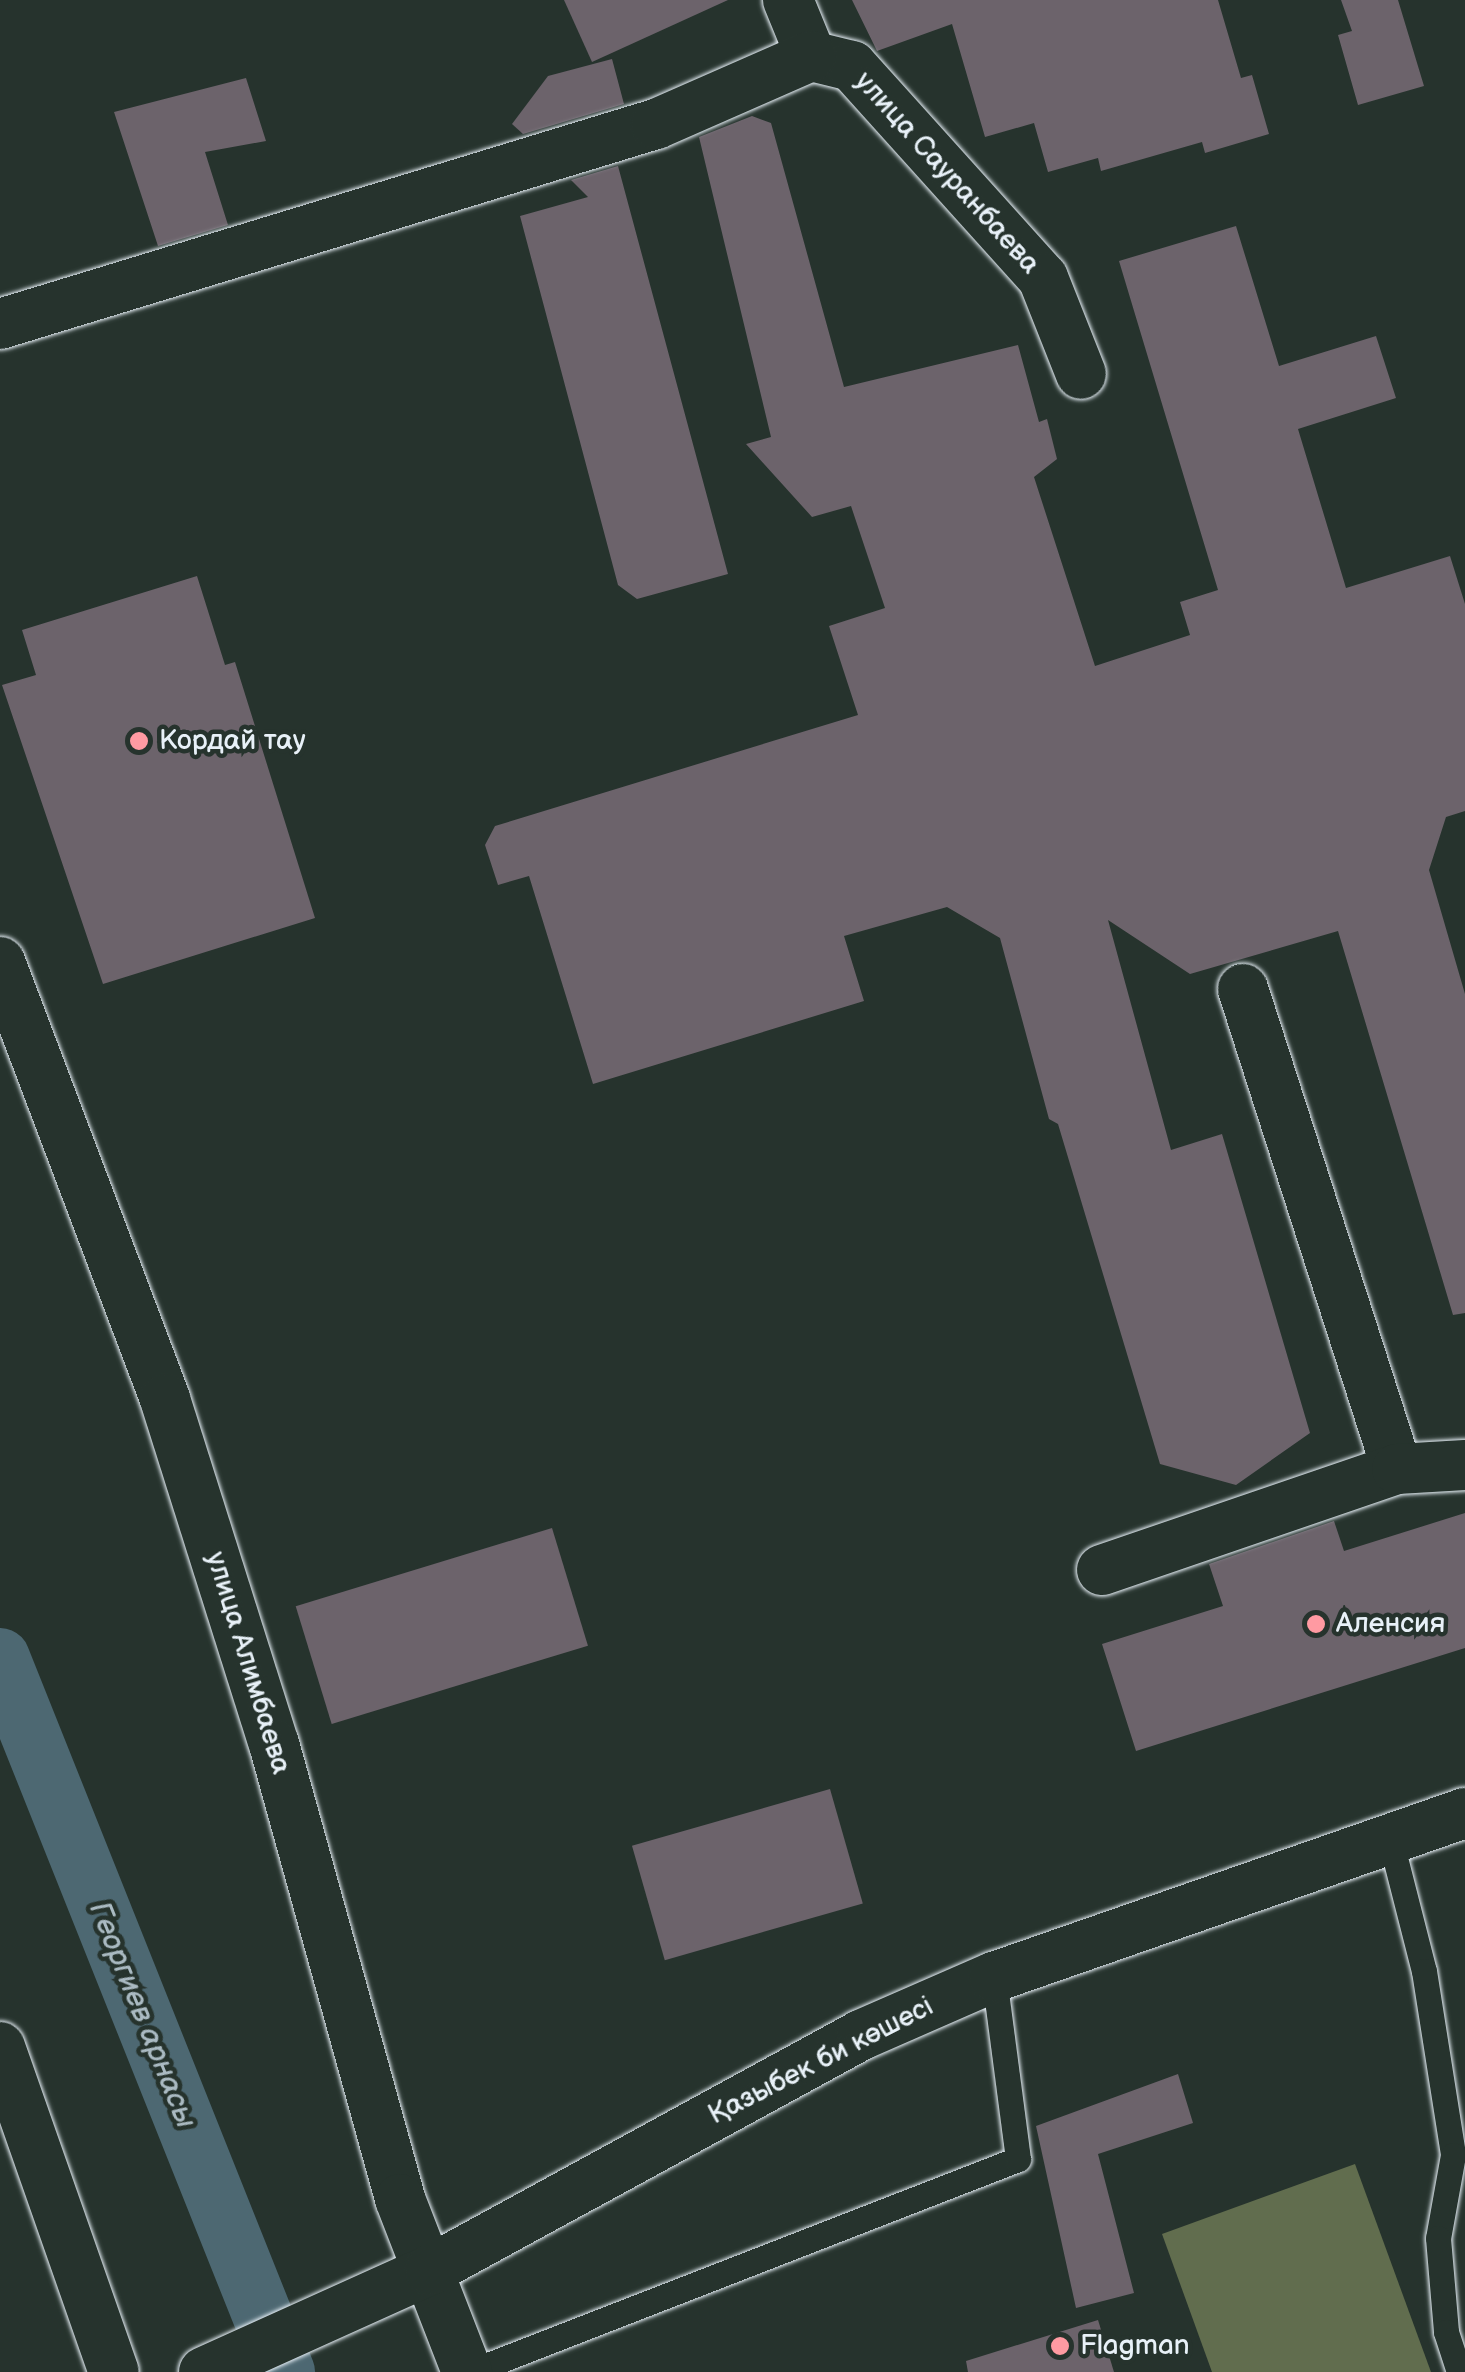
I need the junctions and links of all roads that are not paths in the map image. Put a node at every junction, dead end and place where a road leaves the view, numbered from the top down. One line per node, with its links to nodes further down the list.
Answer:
1 (788, 0): 2 (street)
2 (811, 56): 3 (street); 4 (street, улица Сауранбаева)
3 (0, 324)
4 (1081, 374)
5 (0, 962): 14 (street, улица Алимбаева)
6 (1243, 989): 8 (street)
7 (1465, 1466): 8 (street)
8 (1396, 1469): 9 (street)
9 (1102, 1570)
10 (1465, 1813): 11 (street, Қазыбек би көшесі)
11 (1390, 1838): 12 (street, Қазыбек би көшесі); 18 (lane)
12 (994, 1976): 14 (street, Қазыбек би көшесі); 17 (lane)
13 (0, 2046): 15 (street)
14 (430, 2270): 16 (street, Қазыбек би көшесі); 17 (street, улица Алимбаева)
15 (114, 2372)
16 (204, 2372)
17 (468, 2372)
18 (1460, 2372)

